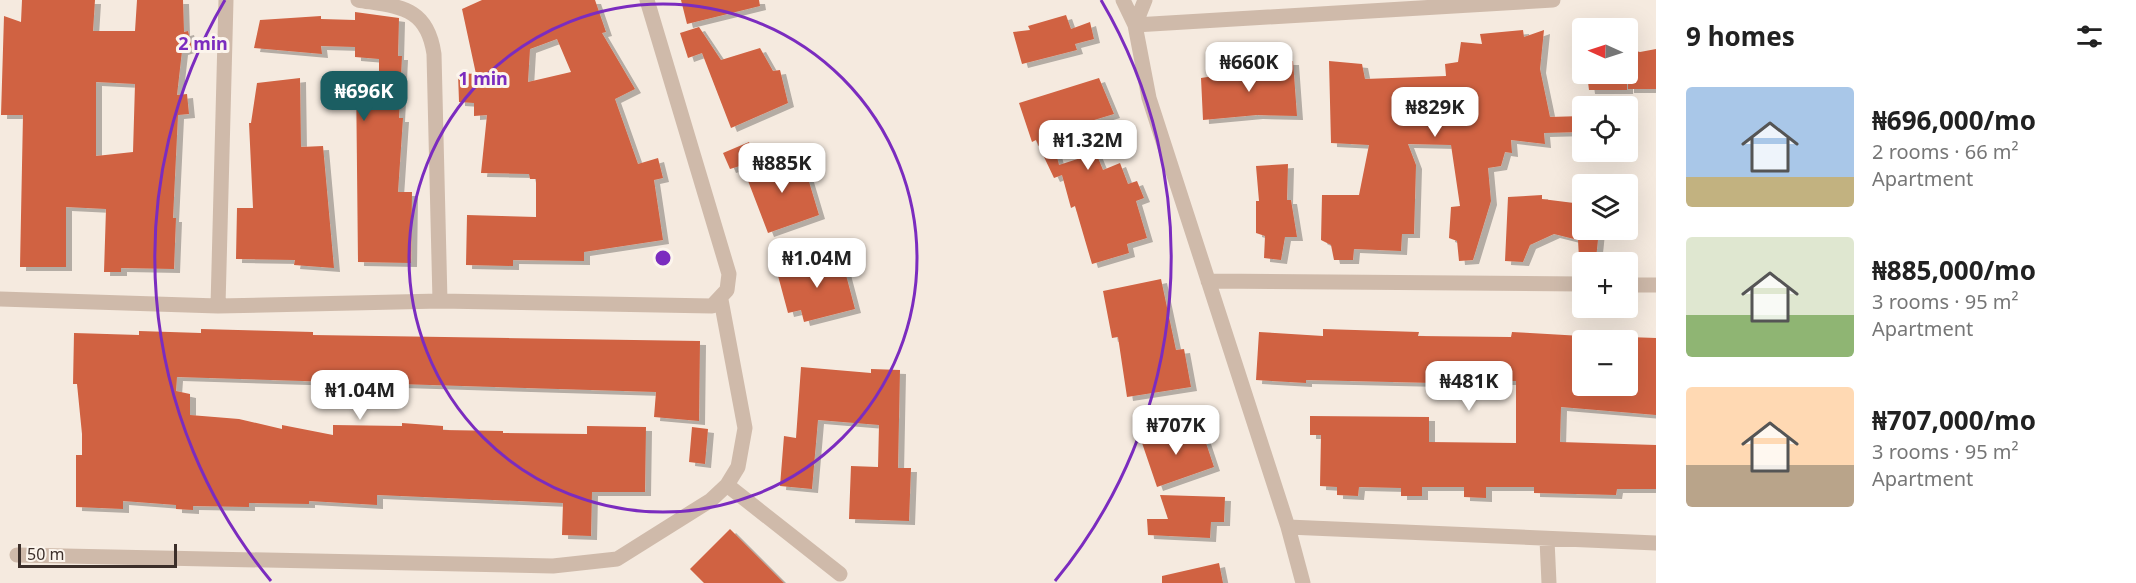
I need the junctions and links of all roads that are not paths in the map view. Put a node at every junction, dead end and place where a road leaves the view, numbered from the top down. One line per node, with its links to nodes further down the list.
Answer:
1 (226, 0): 15 (street)
2 (358, 0): 14 (street)
3 (647, 0): 13 (street)
4 (1123, 0): 7 (street)
5 (1144, 0): 7 (street)
6 (1553, 0): 7 (street)
7 (1135, 25): 8 (street)
8 (1208, 281): 9 (street); 17 (street)
9 (1572, 284)
10 (1638, 285): 11 (street)
11 (1656, 285)
12 (0, 299): 15 (street)
13 (721, 300): 14 (street); 16 (street)
14 (440, 301): 15 (street)
15 (218, 306)
16 (727, 485): 20 (street); 21 (street)
17 (1288, 527): 18 (street); 22 (street)
18 (1547, 540): 19 (street); 23 (street)
19 (1656, 543)
20 (17, 555)
21 (840, 574)
22 (1303, 583)
23 (1549, 583)

